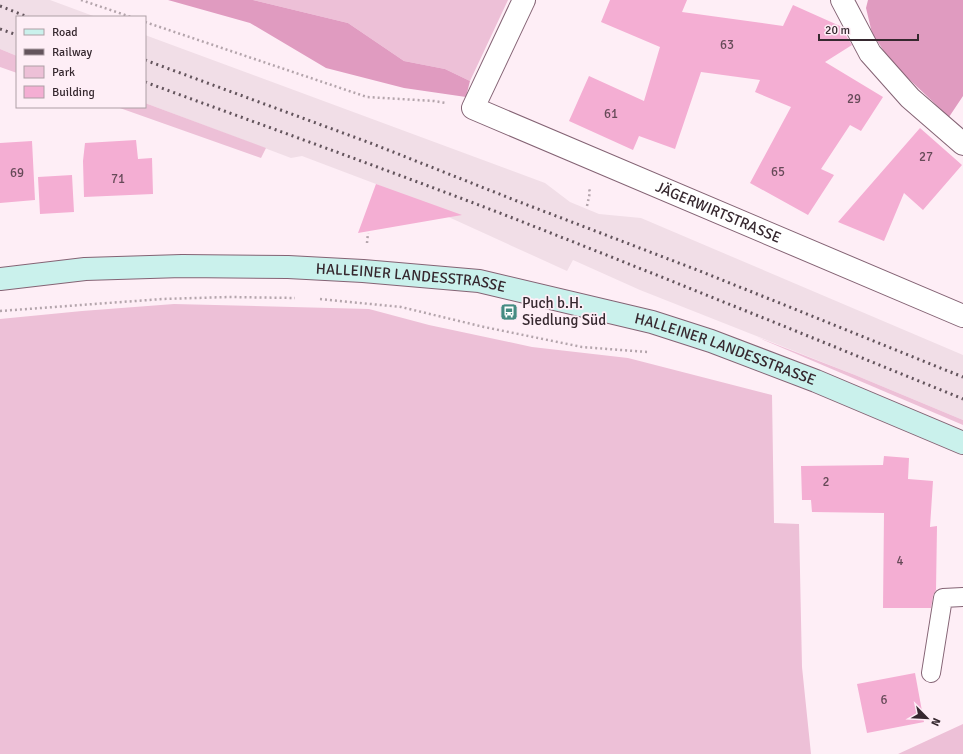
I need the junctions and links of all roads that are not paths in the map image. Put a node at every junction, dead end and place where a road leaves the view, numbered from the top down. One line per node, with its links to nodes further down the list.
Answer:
1 (524, 0): 5 (street, JÄGERWIRTSTRASSE)
2 (842, 0): 3 (street)
3 (963, 144)
4 (0, 279): 6 (main road, HALLEINER LANDESSTRASSE)
5 (963, 316)
6 (963, 443)
7 (963, 597): 8 (lane)
8 (931, 672)

